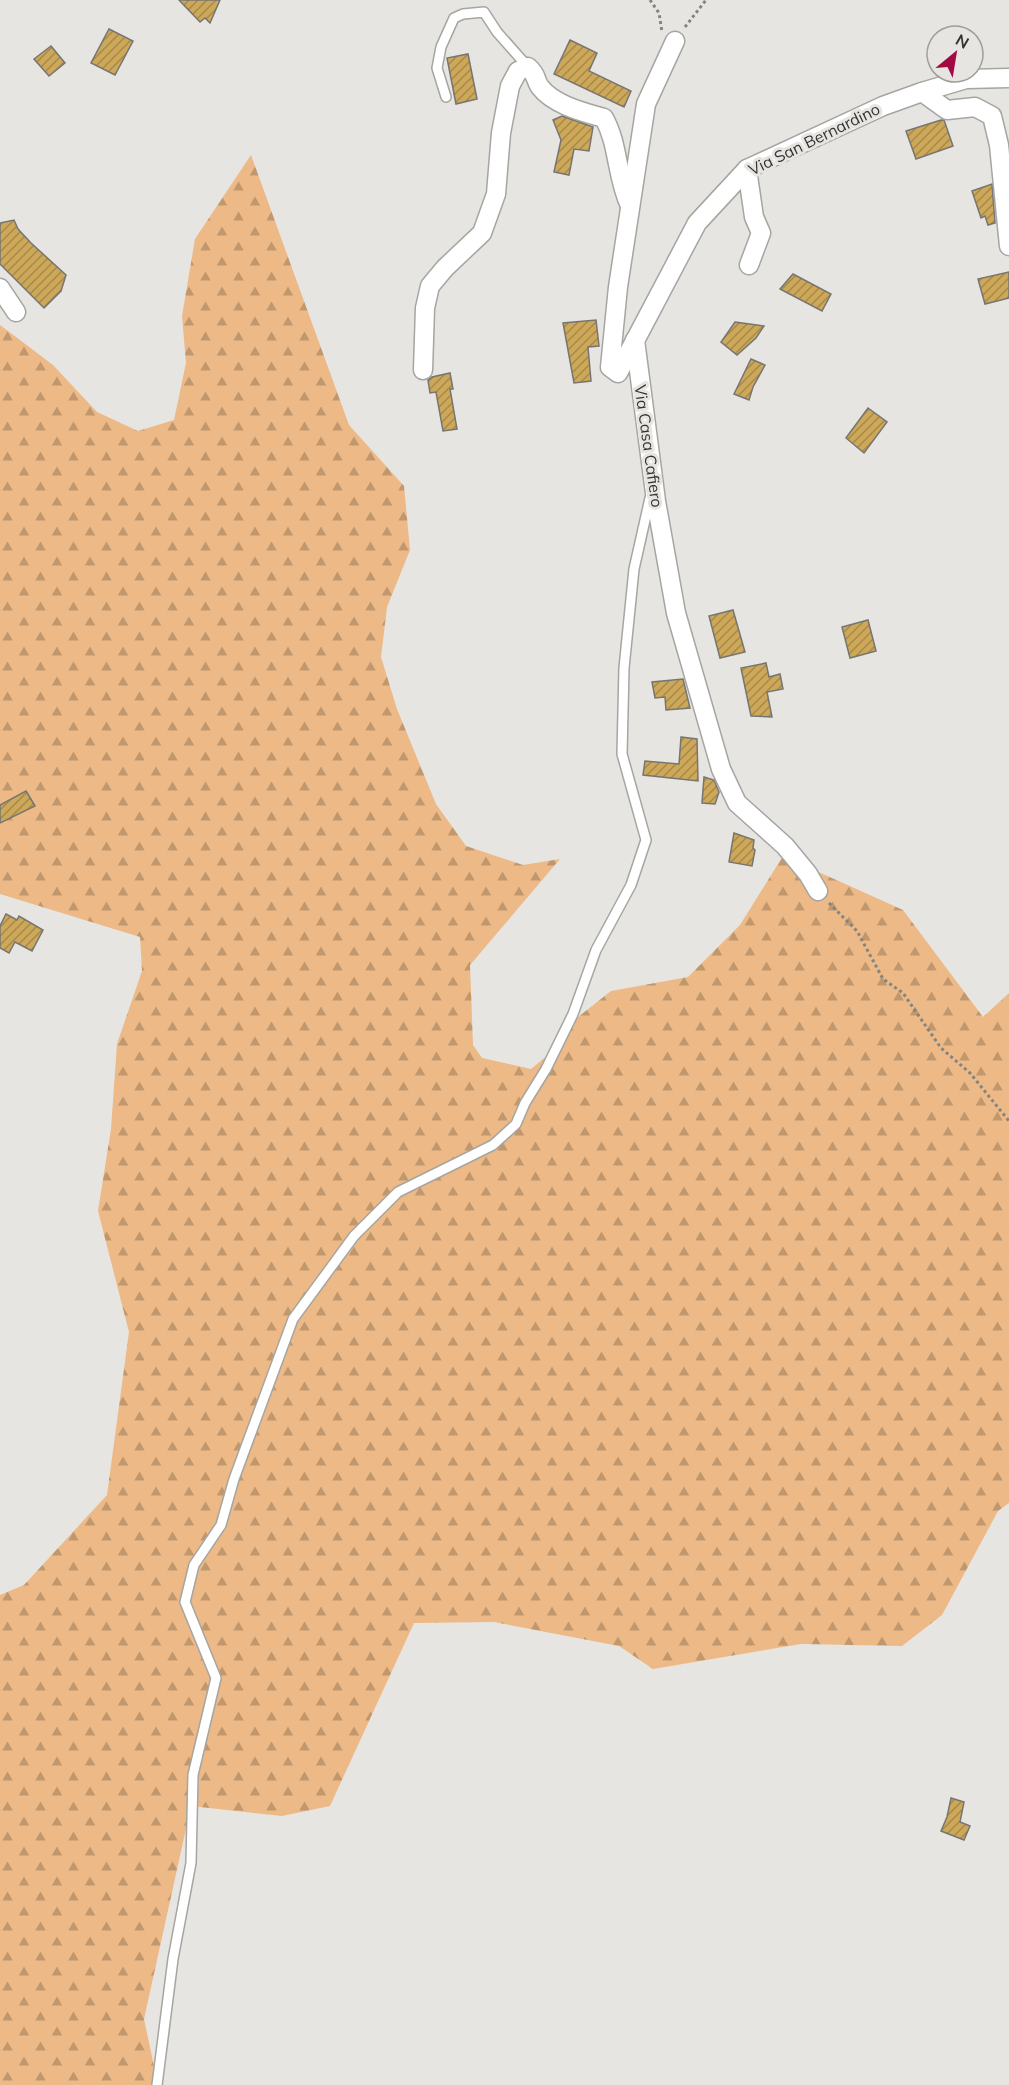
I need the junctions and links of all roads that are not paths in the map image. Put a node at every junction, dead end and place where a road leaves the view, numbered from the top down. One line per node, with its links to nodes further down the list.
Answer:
1 (675, 40): 7 (street, Via Casa Cafiero)
2 (528, 67): 5 (lane); 7 (street); 13 (street)
3 (1009, 78): 4 (street, Via San Bernardino)
4 (922, 92): 6 (street, Via San Bernardino); 8 (street)
5 (446, 97)
6 (747, 169): 9 (street); 12 (street, Via San Bernardino)
7 (630, 206): 12 (street, Via Casa Cafiero)
8 (1009, 246)
9 (749, 265)
10 (0, 288): 11 (street)
11 (16, 312)
12 (635, 340): 14 (street, Via Casa Cafiero)
13 (423, 370)
14 (654, 484): 15 (street, Via Casa Cafiero); 16 (lane)
15 (818, 891)
16 (157, 2085)

